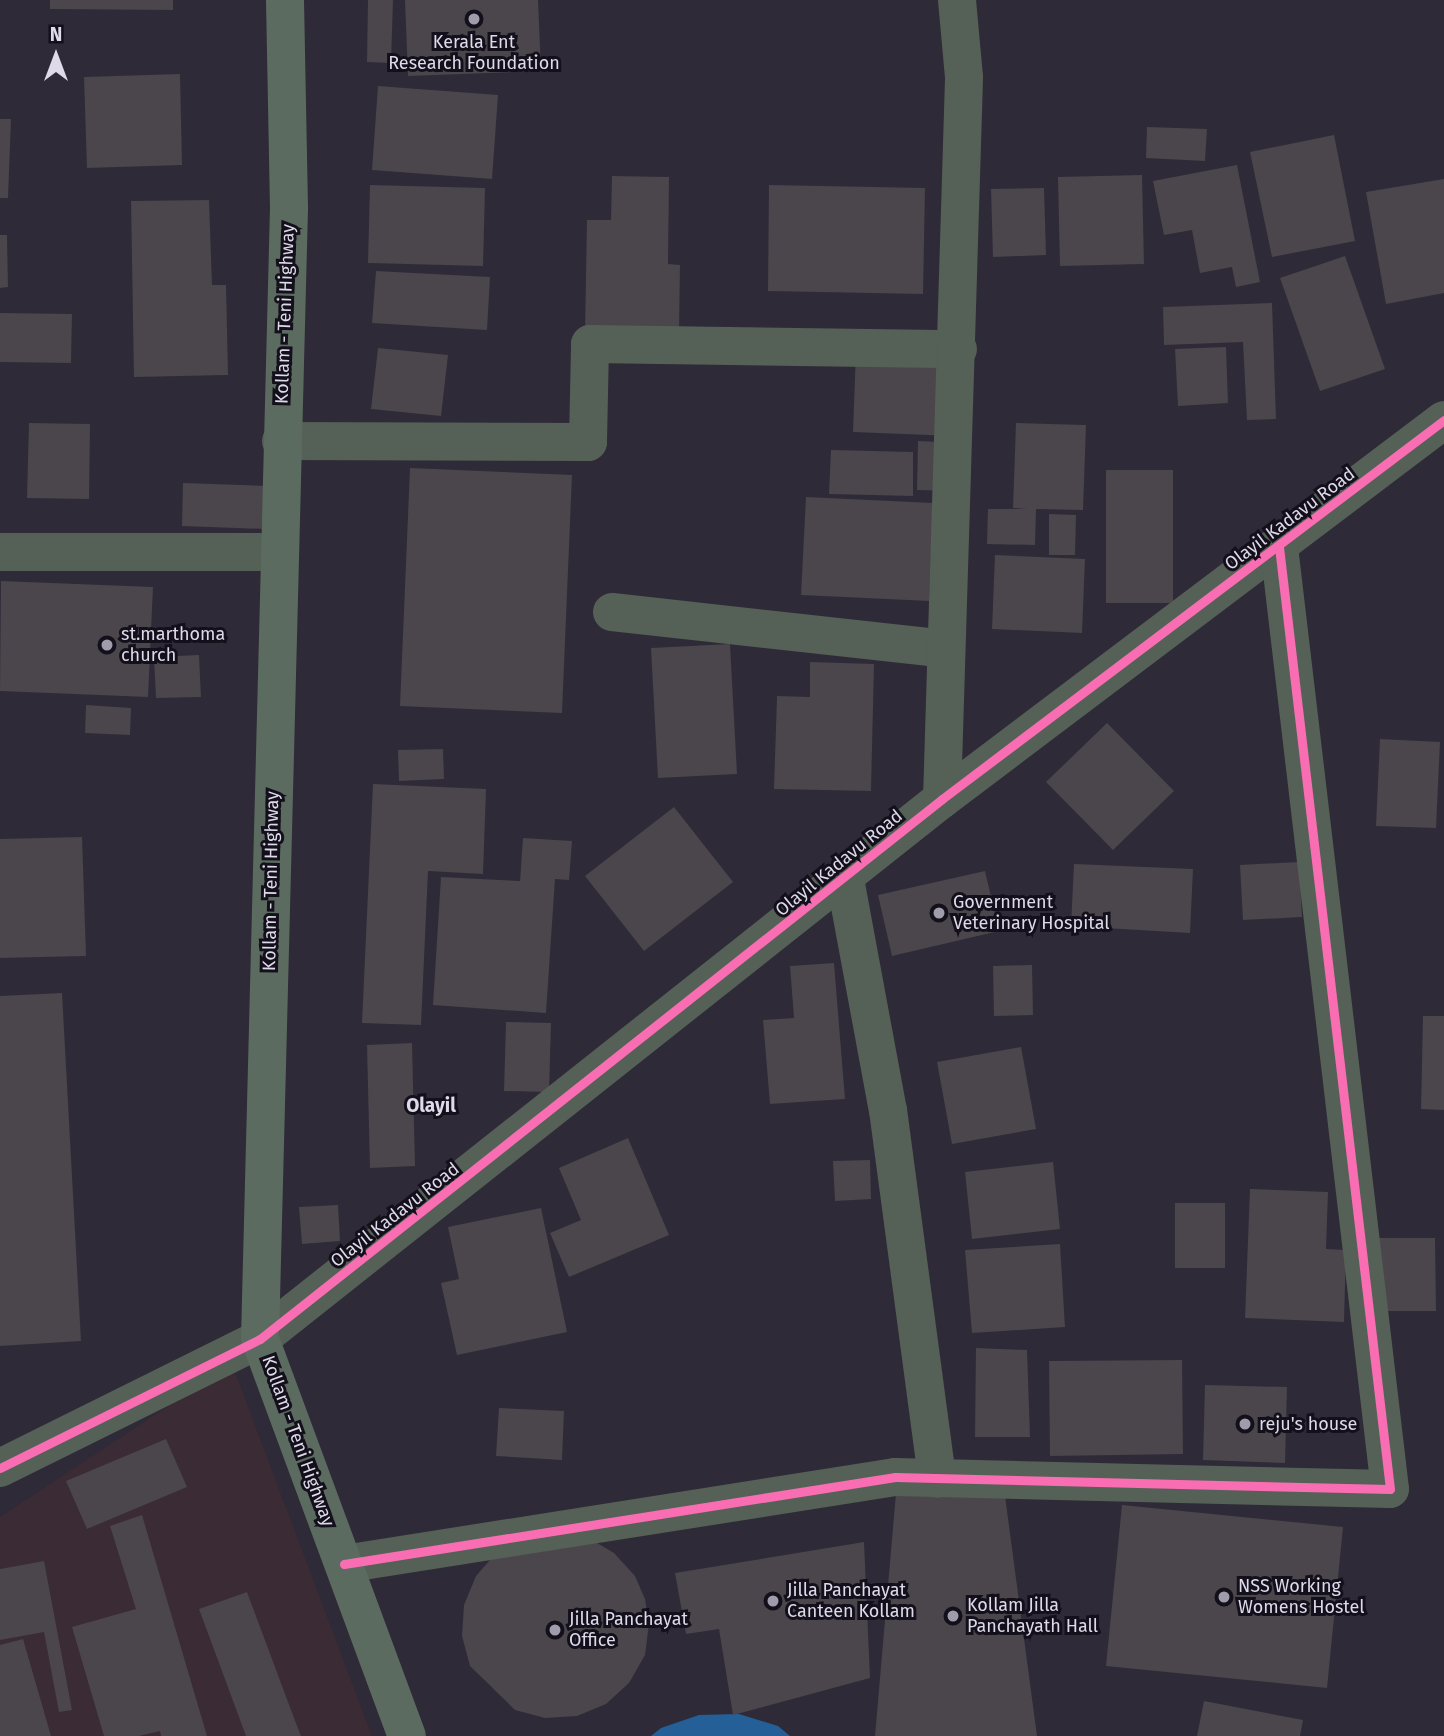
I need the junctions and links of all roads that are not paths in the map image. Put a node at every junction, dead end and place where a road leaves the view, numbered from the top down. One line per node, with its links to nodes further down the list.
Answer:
1 (285, 0): 5 (main road, Kollam - Teni Highway)
2 (957, 0): 3 (street)
3 (958, 349): 5 (street); 10 (street)
4 (1444, 420): 6 (street, Olayil Kadavu Road)
5 (281, 441): 8 (main road, Kollam - Teni Highway)
6 (1279, 547): 11 (street, Olayil Kadavu Road); 15 (street)
7 (0, 552): 8 (street)
8 (279, 552): 13 (main road, Kollam - Teni Highway)
9 (612, 612): 10 (street)
10 (946, 649): 11 (street)
11 (942, 799): 12 (street, Olayil Kadavu Road)
12 (845, 879): 13 (street, Olayil Kadavu Road); 15 (street)
13 (260, 1339): 14 (street, Olayil Kadavu Road); 16 (main road, Kollam - Teni Highway)
14 (0, 1468)
15 (937, 1479): 16 (street)
16 (344, 1564): 17 (main road, Kollam - Teni Highway)
17 (407, 1736)

